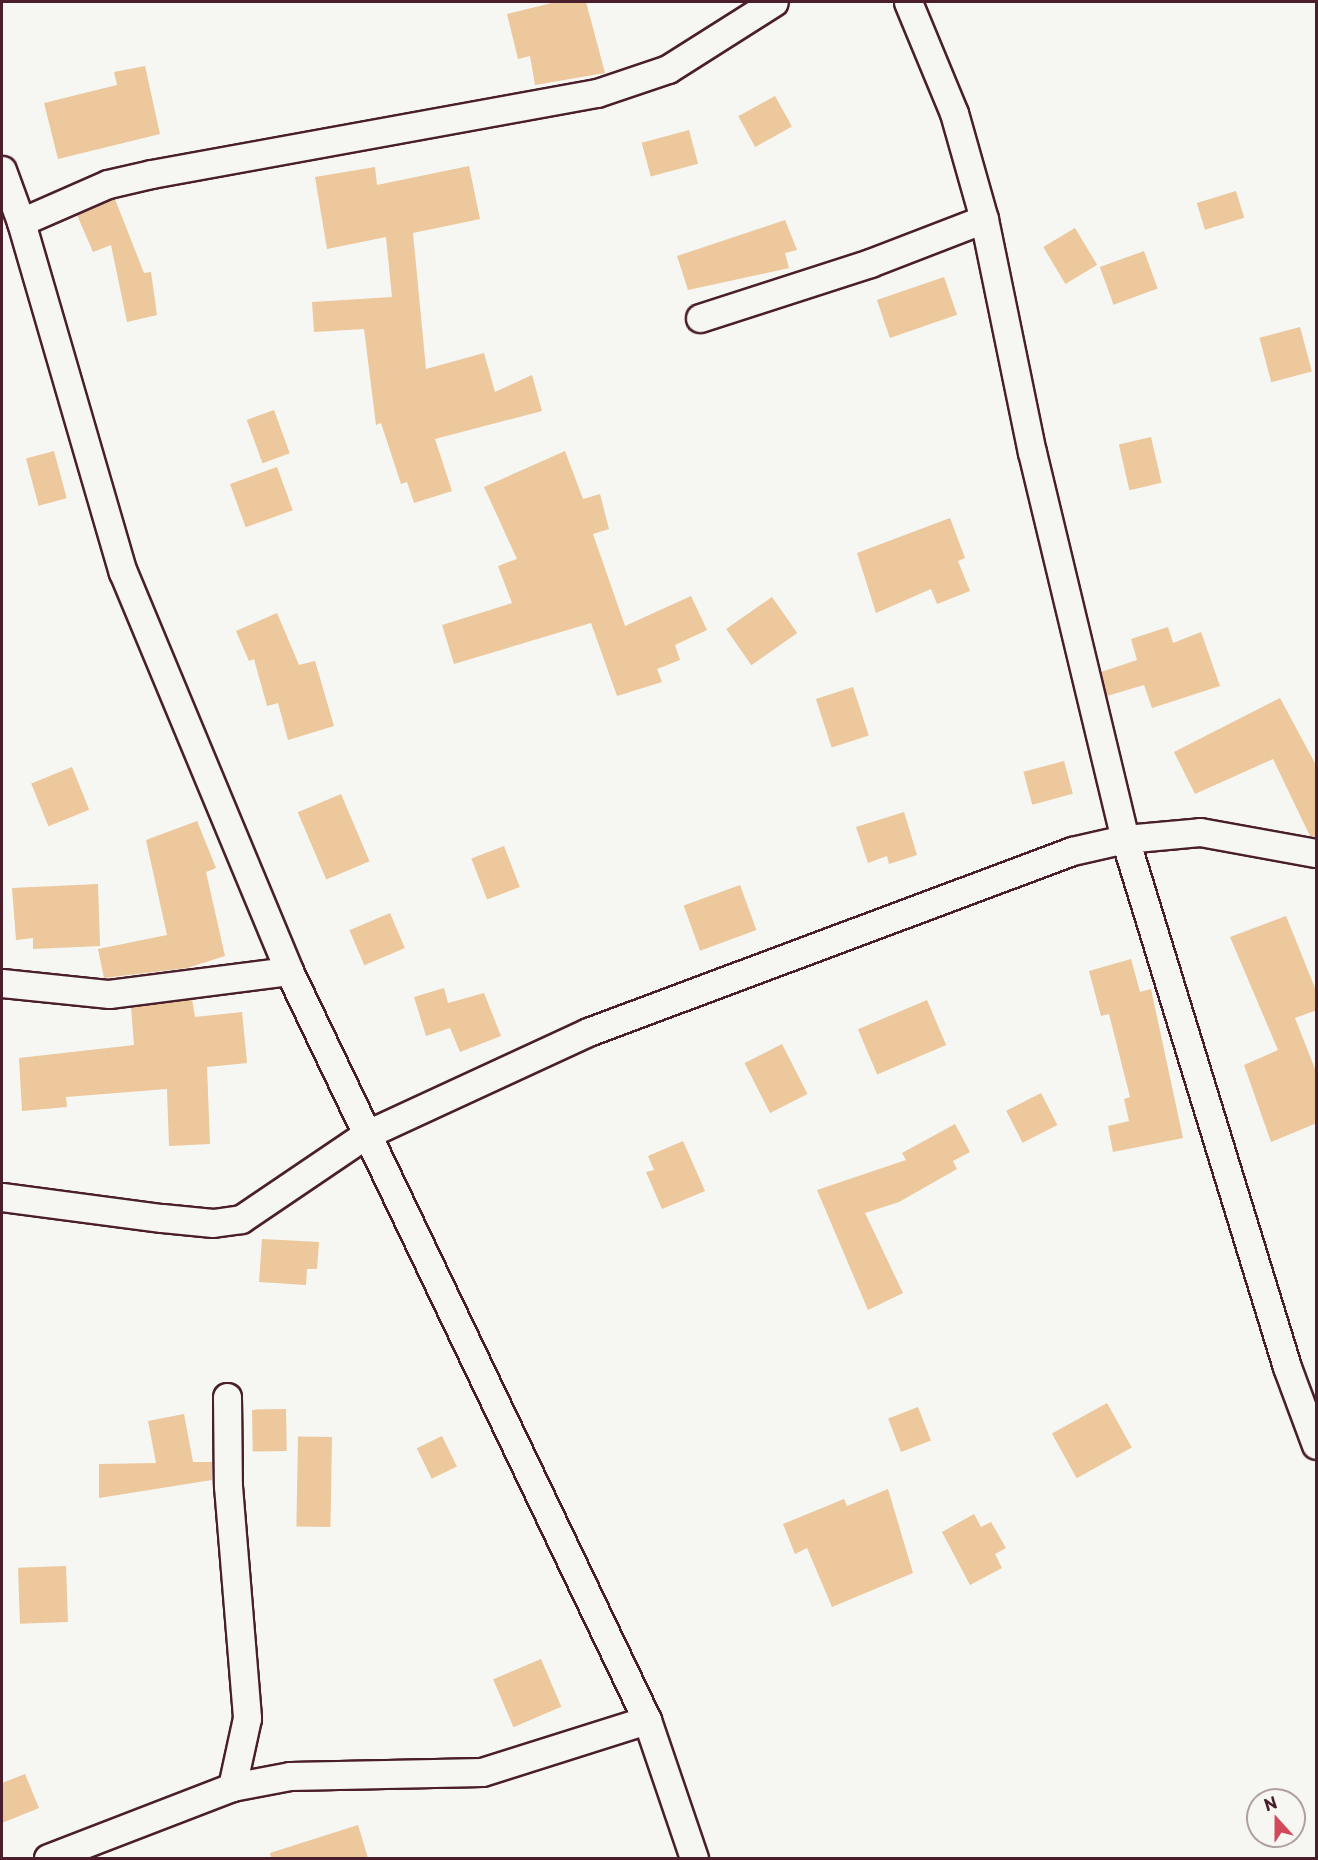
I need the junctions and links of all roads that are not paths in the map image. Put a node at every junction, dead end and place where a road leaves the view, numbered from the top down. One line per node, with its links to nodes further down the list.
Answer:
1 (774, 2): 5 (street)
2 (908, 2): 4 (street)
3 (2, 170): 5 (street)
4 (984, 219): 6 (street); 7 (street)
5 (21, 222): 9 (street)
6 (700, 318)
7 (1125, 839): 8 (street); 11 (street); 14 (street)
8 (1317, 853)
9 (289, 971): 10 (street); 11 (street)
10 (2, 983)
11 (365, 1135): 12 (street); 15 (street)
12 (2, 1197)
13 (226, 1397): 16 (street)
14 (1317, 1445)
15 (647, 1720): 16 (street); 18 (street)
16 (232, 1787): 17 (street)
17 (48, 1858)
18 (694, 1858)

